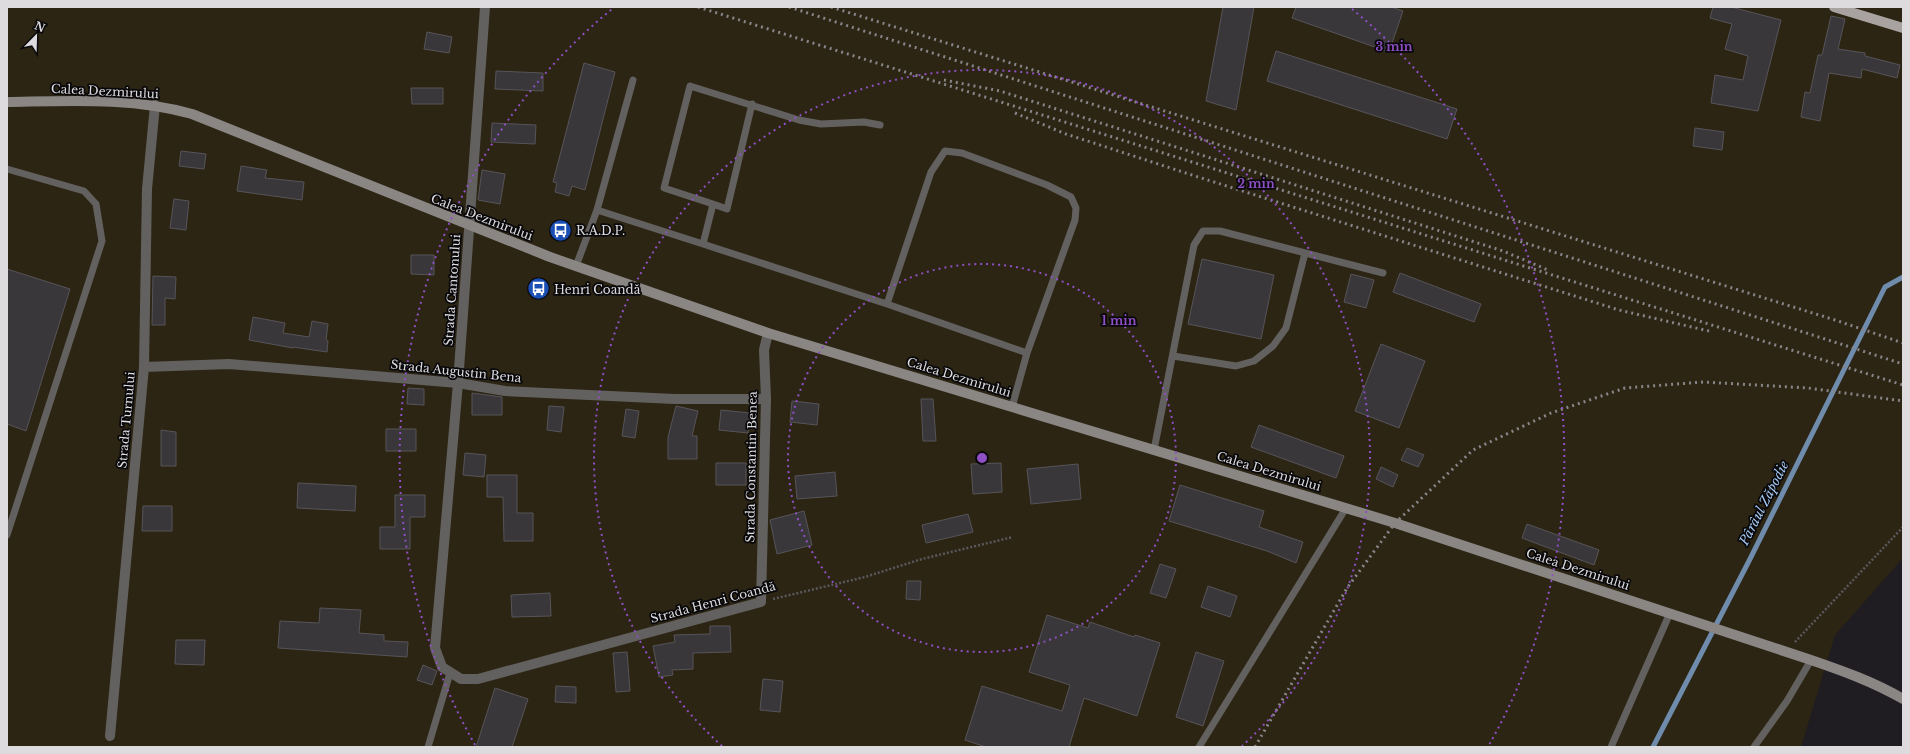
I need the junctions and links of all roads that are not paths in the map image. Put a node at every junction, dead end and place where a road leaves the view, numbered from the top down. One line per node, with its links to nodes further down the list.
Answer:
1 (485, 7): 12 (street, Strada Cantonului)
2 (1834, 7): 3 (main road)
3 (1903, 28)
4 (633, 80): 11 (lane)
5 (7, 102): 7 (main road, Calea Dezmirului)
6 (752, 104): 8 (lane); 10 (lane); 10 (lane)
7 (155, 105): 12 (main road, Calea Dezmirului); 21 (street, Strada Turnului)
8 (880, 125)
9 (7, 168): 27 (lane)
10 (713, 204): 13 (lane)
11 (597, 210): 13 (lane); 15 (lane)
12 (469, 226): 15 (main road, Calea Dezmirului); 22 (street, Strada Cantonului)
13 (703, 244): 17 (lane)
14 (1306, 253): 16 (lane); 20 (lane); 20 (lane)
15 (576, 266): 18 (main road, Calea Dezmirului)
16 (1383, 273)
17 (887, 304): 19 (lane); 19 (lane)
18 (768, 333): 23 (street, Strada Constantin Benea); 24 (main road, Calea Dezmirului)
19 (1027, 353): 24 (lane)
20 (1173, 356): 25 (lane)
21 (144, 367): 22 (street, Strada Augustin Bena); 33 (street, Strada Turnului)
22 (458, 383): 23 (street, Strada Augustin Bena); 31 (street, Strada Cantonului)
23 (766, 399): 28 (street, Strada Constantin Benea)
24 (1012, 407): 25 (main road, Calea Dezmirului)
25 (1154, 450): 26 (main road, Calea Dezmirului)
26 (1346, 508): 29 (main road, Calea Dezmirului); 35 (lane)
27 (7, 535)
28 (761, 602): 31 (street, Strada Henri Coandă)
29 (1673, 614): 30 (main road, Calea Dezmirului); 36 (lane)
30 (1811, 660): 32 (main road, Calea Dezmirului); 37 (lane)
31 (450, 673): 34 (lane)
32 (1903, 698)
33 (110, 736)
34 (428, 747)
35 (1199, 747)
36 (1611, 747)
37 (1754, 747)

